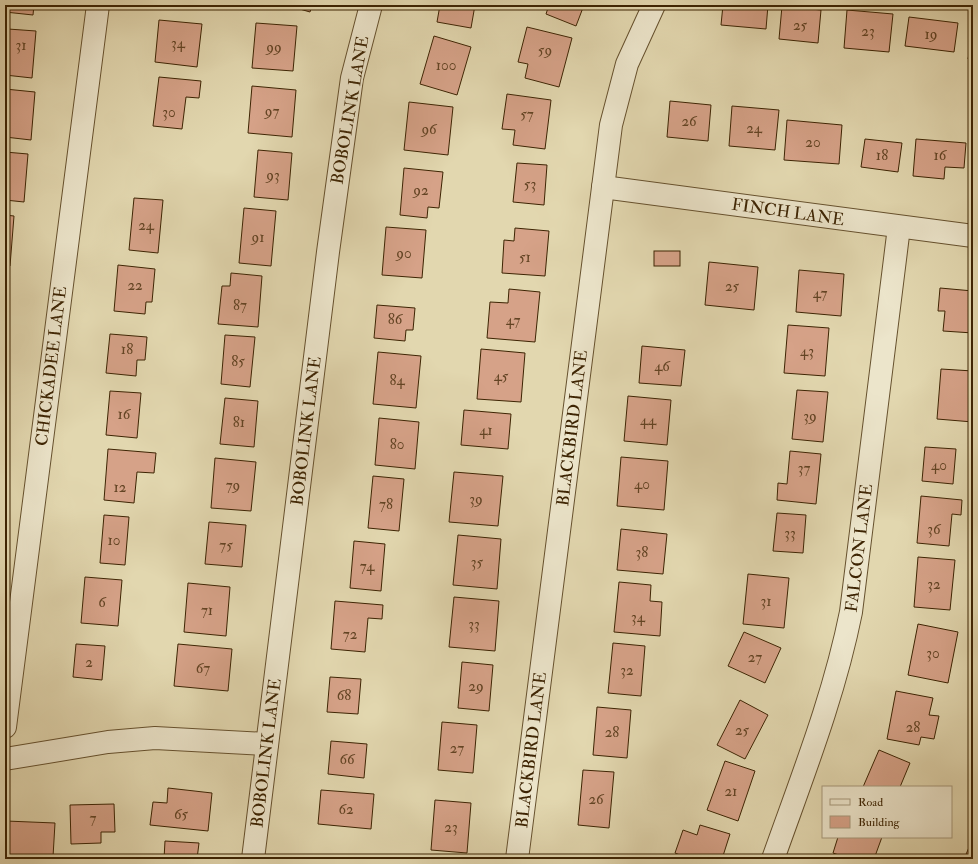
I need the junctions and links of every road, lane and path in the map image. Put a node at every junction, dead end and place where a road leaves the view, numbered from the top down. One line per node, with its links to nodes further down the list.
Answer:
1 (98, 5): 7 (street, CHICKADEE LANE)
2 (371, 5): 8 (street, BOBOLINK LANE)
3 (654, 5): 4 (street, BLACKBIRD LANE)
4 (603, 187): 5 (street, FINCH LANE); 11 (street, BLACKBIRD LANE)
5 (899, 227): 6 (street, FINCH LANE); 12 (street, FALCON LANE)
6 (973, 236)
7 (5, 727)
8 (267, 744): 9 (street); 10 (street, BOBOLINK LANE)
9 (5, 759)
10 (253, 859)
11 (517, 859)
12 (773, 859)

